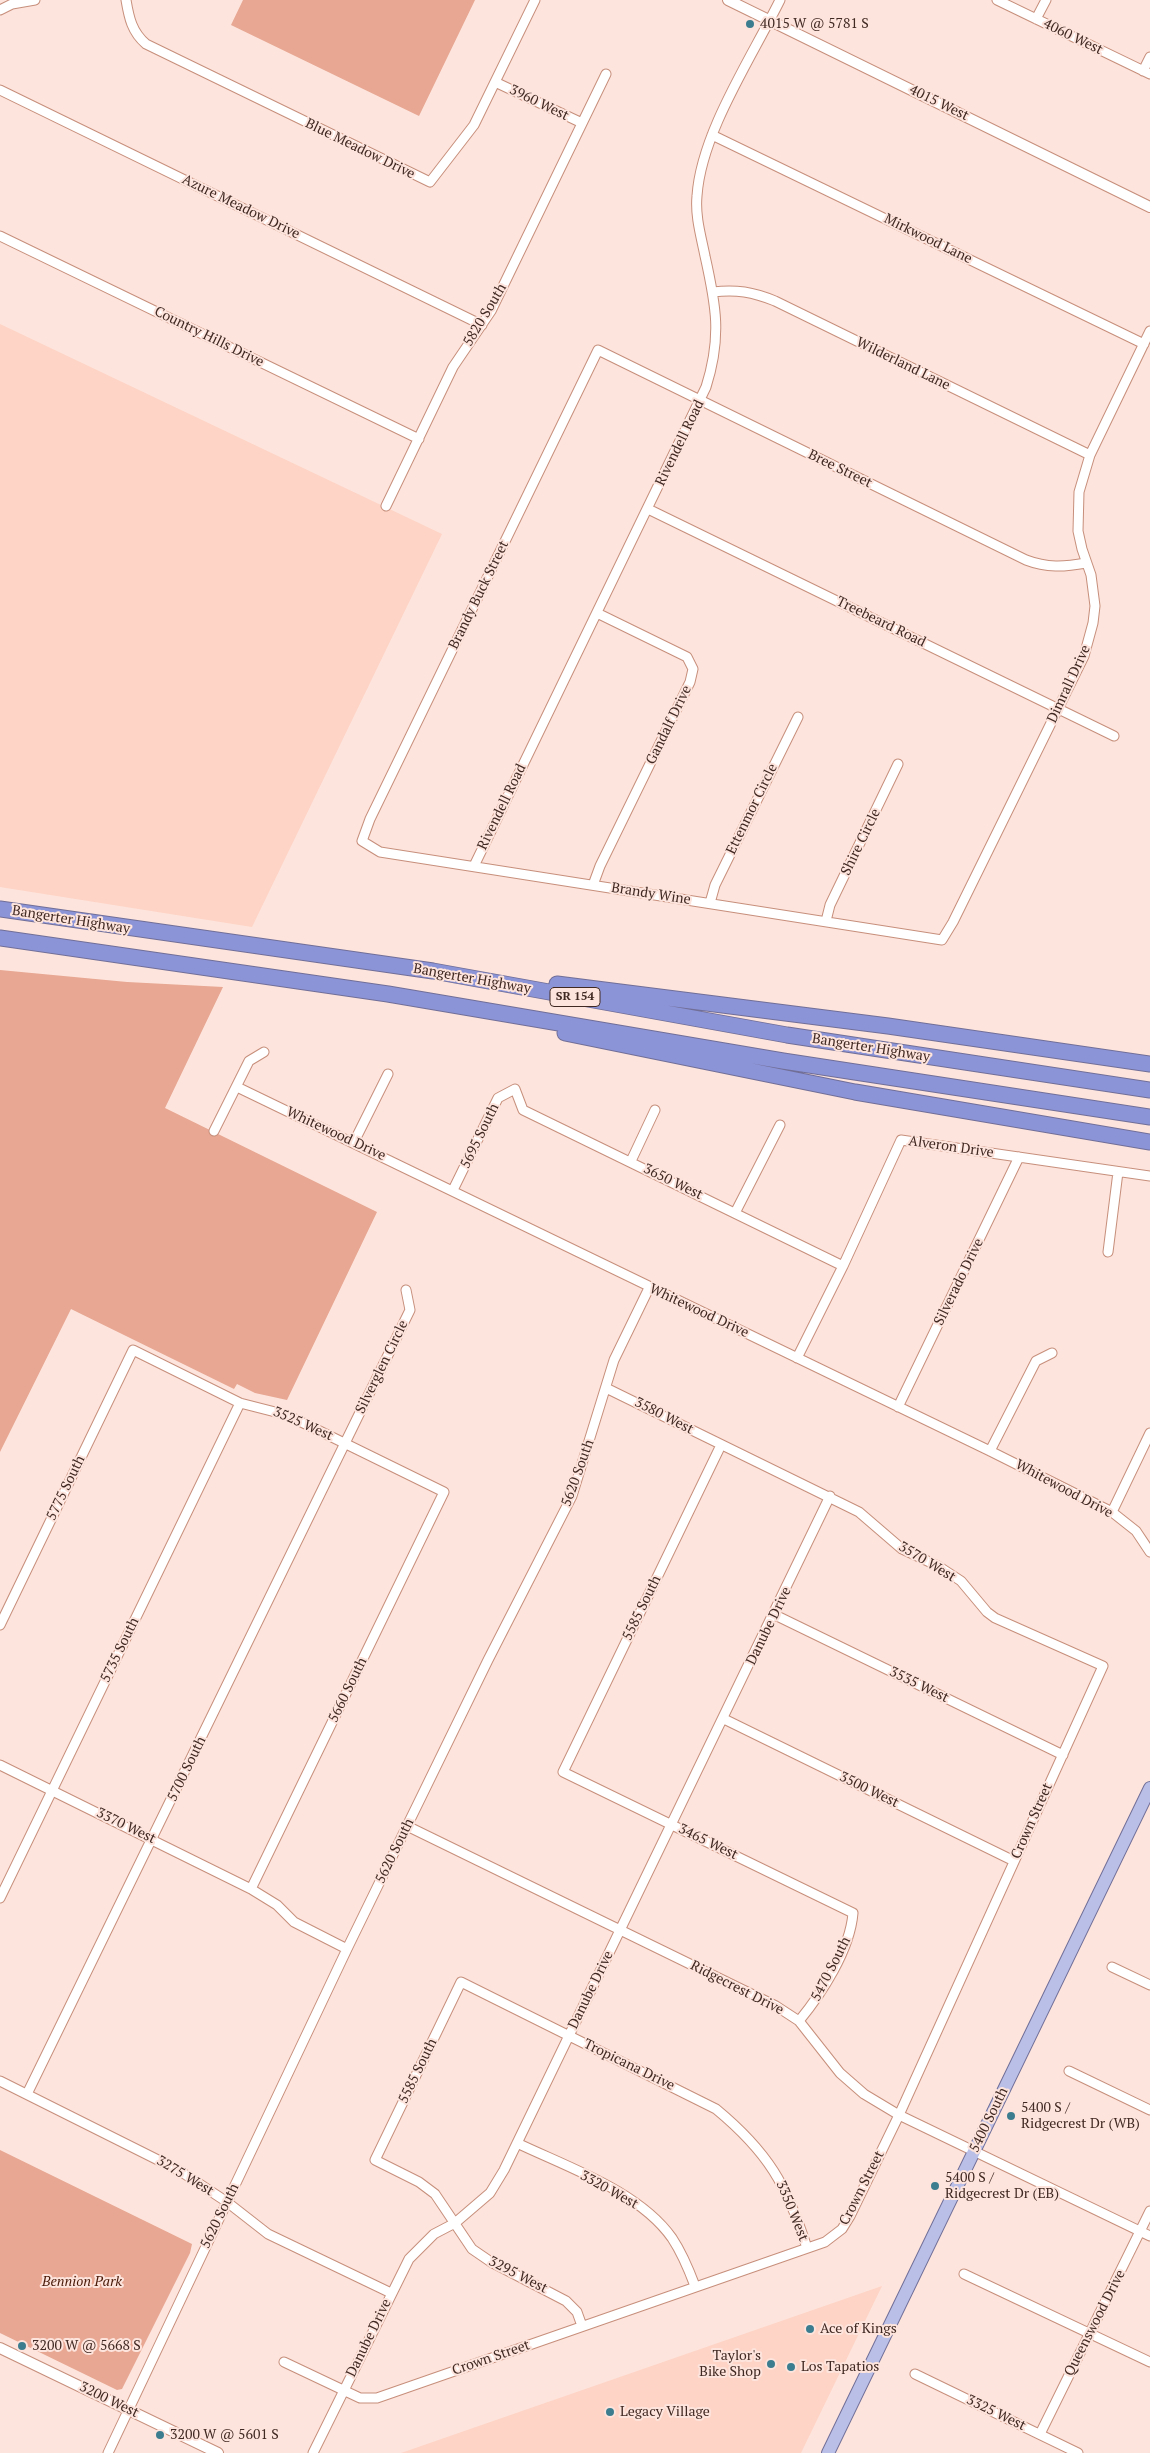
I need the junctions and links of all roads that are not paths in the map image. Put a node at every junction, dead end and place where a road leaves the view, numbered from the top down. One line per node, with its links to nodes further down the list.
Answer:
1 (35, 0): 8 (street)
2 (126, 0): 15 (street, Blue Meadow Drive)
3 (535, 0): 15 (street, Blue Meadow Drive)
4 (728, 0): 11 (street, 4015 West)
5 (780, 0): 11 (street, Rivendell Road)
6 (997, 0): 10 (street, 4060 West)
7 (1046, 0): 10 (street)
8 (12, 2): 9 (street)
9 (0, 10)
10 (1036, 19): 13 (street, 4060 West)
11 (770, 20): 18 (street, Rivendell Road); 19 (street, 4015 West)
12 (1150, 57): 13 (street)
13 (1147, 73)
14 (606, 74): 17 (street, 5820 South)
15 (496, 82): 17 (street, 3960 West)
16 (0, 90): 22 (street, Azure Meadow Drive)
17 (582, 123): 22 (street, 5820 South)
18 (712, 134): 21 (street, Rivendell Road); 24 (street, Mirkwood Lane)
19 (1150, 207)
20 (0, 236): 27 (street, Country Hills Drive)
21 (713, 292): 26 (street, Rivendell Road); 28 (street, Wilderland Lane)
22 (482, 325): 27 (street, 5820 South)
23 (1150, 331): 24 (street, Dimrall Drive)
24 (1144, 344): 28 (street, Dimrall Drive)
25 (598, 350): 26 (street, Bree Street); 37 (street, Brandy Buck Street)
26 (701, 401): 30 (street, Rivendell Road); 31 (street, Bree Street)
27 (419, 438): 29 (street, 5820 South)
28 (1090, 455): 31 (street, Dimrall Drive)
29 (386, 506)
30 (648, 509): 32 (street, Rivendell Road); 33 (street, Treebeard Road)
31 (1086, 563): 33 (street, Dimrall Drive)
32 (596, 613): 38 (street, Rivendell Road); 39 (street, Gandalf Drive)
33 (1058, 708): 35 (street, Treebeard Road); 44 (street, Dimrall Drive)
34 (798, 716): 40 (street, Ettenmor Circle)
35 (1114, 736)
36 (898, 764): 42 (street, Shire Circle)
37 (362, 842): 38 (street, Brandy Wine)
38 (474, 866): 39 (street, Brandy Wine)
39 (594, 885): 40 (street, Brandy Wine)
40 (710, 903): 42 (street, Brandy Wine)
41 (0, 909): 45 (highway, Bangerter Highway / SR 154)
42 (826, 921): 44 (street, Brandy Wine)
43 (0, 938): 46 (highway, Bangerter Highway / SR 154)
44 (942, 940)
45 (392, 965): 48 (highway); 52 (highway, Bangerter Highway / SR 154)
46 (388, 994): 54 (highway, Bangerter Highway / SR 154); 58 (highway)
47 (264, 1052): 50 (street)
48 (1150, 1064)
49 (388, 1074): 57 (street)
50 (236, 1087): 56 (street); 57 (street, Whitewood Drive)
51 (515, 1089): 60 (street, 3650 West); 63 (street, 5695 South)
52 (1150, 1090)
53 (655, 1110): 60 (street)
54 (1150, 1117)
55 (780, 1125): 64 (street)
56 (214, 1131)
57 (354, 1142): 63 (street, Whitewood Drive)
58 (1150, 1142)
59 (1019, 1157): 61 (street, Alveron Drive); 66 (street, Alveron Drive); 74 (street, Silverado Drive)
60 (631, 1161): 64 (street, 3650 West)
61 (1118, 1172): 62 (street, Alveron Drive); 65 (street)
62 (1150, 1176)
63 (453, 1190): 67 (street, Whitewood Drive)
64 (735, 1213): 66 (street, 3650 West)
65 (1108, 1252)
66 (843, 1266): 71 (street, Alveron Drive)
67 (649, 1288): 71 (street, Whitewood Drive); 72 (street, 5620 South)
68 (406, 1290): 76 (street, Silverglen Circle)
69 (133, 1350): 73 (street, 3525 West); 84 (street, 5775 South)
70 (1052, 1353): 78 (street)
71 (797, 1358): 74 (street, Whitewood Drive)
72 (606, 1388): 77 (street, 3580 West); 93 (street, 5620 South)
73 (240, 1403): 76 (street, 3525 West); 91 (street, 5735 South)
74 (898, 1407): 78 (street, Whitewood Drive)
75 (1150, 1433): 81 (street)
76 (345, 1443): 79 (street, 3525 West); 94 (street, 5700 South)
77 (721, 1445): 80 (street, 3570 West); 89 (street, 5585 South)
78 (990, 1451): 81 (street, Whitewood Drive)
79 (444, 1492): 96 (street, 5660 South)
80 (830, 1496): 83 (street, Danube Drive); 85 (street, 3570 West)
81 (1112, 1512): 82 (street, Whitewood Drive)
82 (1150, 1552)
83 (775, 1615): 86 (street, Danube Drive); 87 (street, 3535 West)
84 (0, 1625)
85 (1103, 1666): 87 (street, Crown Street)
86 (724, 1719): 92 (street, Danube Drive); 95 (street, 3500 West)
87 (1062, 1755): 95 (street, Crown Street)
88 (0, 1765): 91 (street, 3370 West)
89 (563, 1772): 92 (street, 3465 West)
90 (1150, 1788): 113 (main road, 5400 South)
91 (52, 1790): 94 (street, 3370 West); 97 (street, 5735 South)
92 (672, 1824): 98 (street, 3465 West); 99 (street, Danube Drive)
93 (407, 1826): 99 (street, Ridgecrest Drive); 100 (street, 5620 South)
94 (153, 1839): 96 (street, 3370 West); 108 (street, 5700 South)
95 (1014, 1861): 111 (street, Crown Street)
96 (252, 1889): 100 (street, 3370 West)
97 (0, 1898)
98 (853, 1913): 104 (street, 5470 South)
99 (621, 1929): 104 (street, Ridgecrest Drive); 105 (street, Danube Drive)
100 (347, 1949): 115 (street, 5620 South)
101 (1112, 1967): 103 (street)
102 (461, 1982): 105 (street, Tropicana Drive); 114 (street, 5585 South)
103 (1150, 1985)
104 (799, 2021): 111 (street, Ridgecrest Drive)
105 (568, 2035): 109 (street, Tropicana Drive); 112 (street, Danube Drive)
106 (1069, 2071): 110 (street)
107 (0, 2081): 108 (street, 3275 West)
108 (27, 2094): 115 (street, 3275 West)
109 (716, 2109): 120 (street, 3350 West)
110 (1150, 2110)
111 (899, 2115): 113 (street, Ridgecrest Drive); 120 (street, Crown Street)
112 (517, 2143): 117 (street, Danube Drive); 122 (street, 3320 West)
113 (975, 2151): 118 (street, Ridgecrest Drive); 136 (main road, 5400 South)
114 (375, 2160): 117 (street, 3295 West)
115 (227, 2202): 123 (street, 3275 West); 131 (street, 5620 South)
116 (1150, 2211): 118 (street, Queenswood Drive)
117 (455, 2223): 123 (street, Danube Drive); 124 (street, 3295 West)
118 (1140, 2231): 119 (street, Ridgecrest Drive); 125 (street, Queenswood Drive)
119 (1150, 2236)
120 (807, 2248): 122 (street, Crown Street)
121 (964, 2274): 125 (street)
122 (695, 2286): 124 (street, Crown Street)
123 (391, 2293): 130 (street, Danube Drive)
124 (582, 2326): 130 (street, Crown Street)
125 (1090, 2334): 128 (street); 132 (street, Queenswood Drive)
126 (0, 2348): 131 (street, 3200 West)
127 (284, 2362): 130 (street, Crown Street)
128 (1150, 2362)
129 (915, 2374): 132 (street, 3325 West)
130 (344, 2390): 135 (street, Danube Drive)
131 (127, 2409): 133 (street, 5620 South); 134 (street, 3200 West)
132 (1040, 2434): 137 (street, 3325 West)
133 (108, 2453)
134 (218, 2453)
135 (313, 2453)
136 (828, 2453)
137 (1078, 2453)

